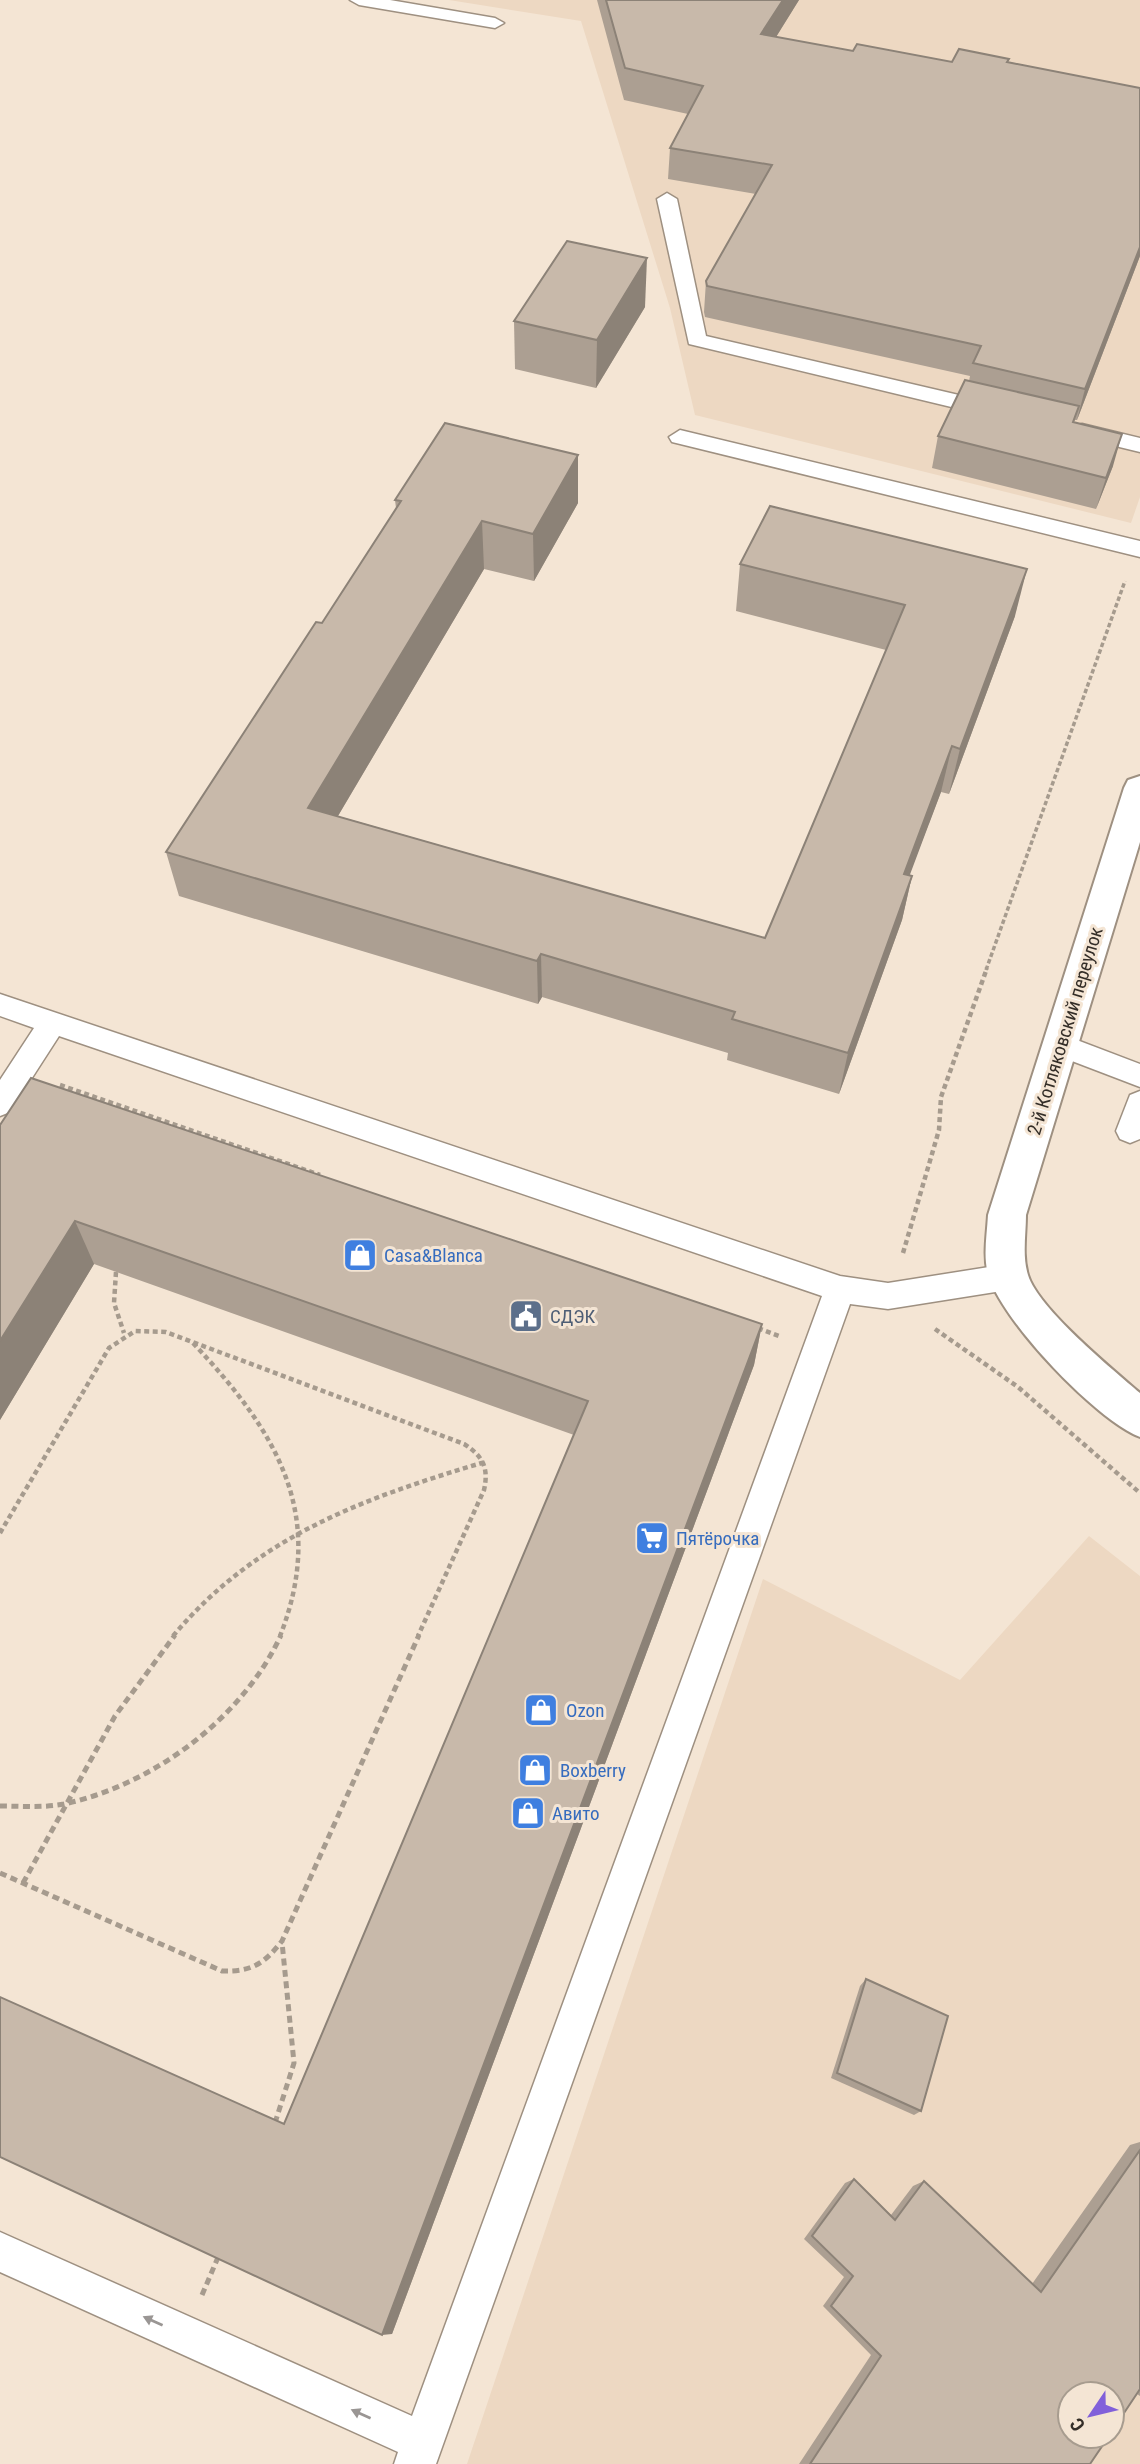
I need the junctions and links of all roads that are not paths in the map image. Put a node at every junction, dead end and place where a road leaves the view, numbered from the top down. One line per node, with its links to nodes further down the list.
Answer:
1 (359, 0): 2 (lane)
2 (495, 23)
3 (667, 199): 4 (lane)
4 (1019, 416)
5 (1059, 426): 7 (lane)
6 (680, 437): 8 (lane)
7 (1140, 445)
8 (1138, 549)
9 (1140, 788): 12 (street, 2-й Котляковский переулок)
10 (0, 1005): 11 (lane)
11 (52, 1023): 15 (lane); 18 (lane)
12 (1060, 1045): 13 (lane); 17 (street, 2-й Котляковский переулок)
13 (1140, 1076)
14 (1140, 1103): 16 (lane)
15 (0, 1104)
16 (1130, 1131)
17 (1008, 1277): 18 (lane); 19 (street)
18 (840, 1289): 21 (lane)
19 (1140, 1418)
20 (0, 2252): 21 (lane, one-way to 20)
21 (419, 2453)

